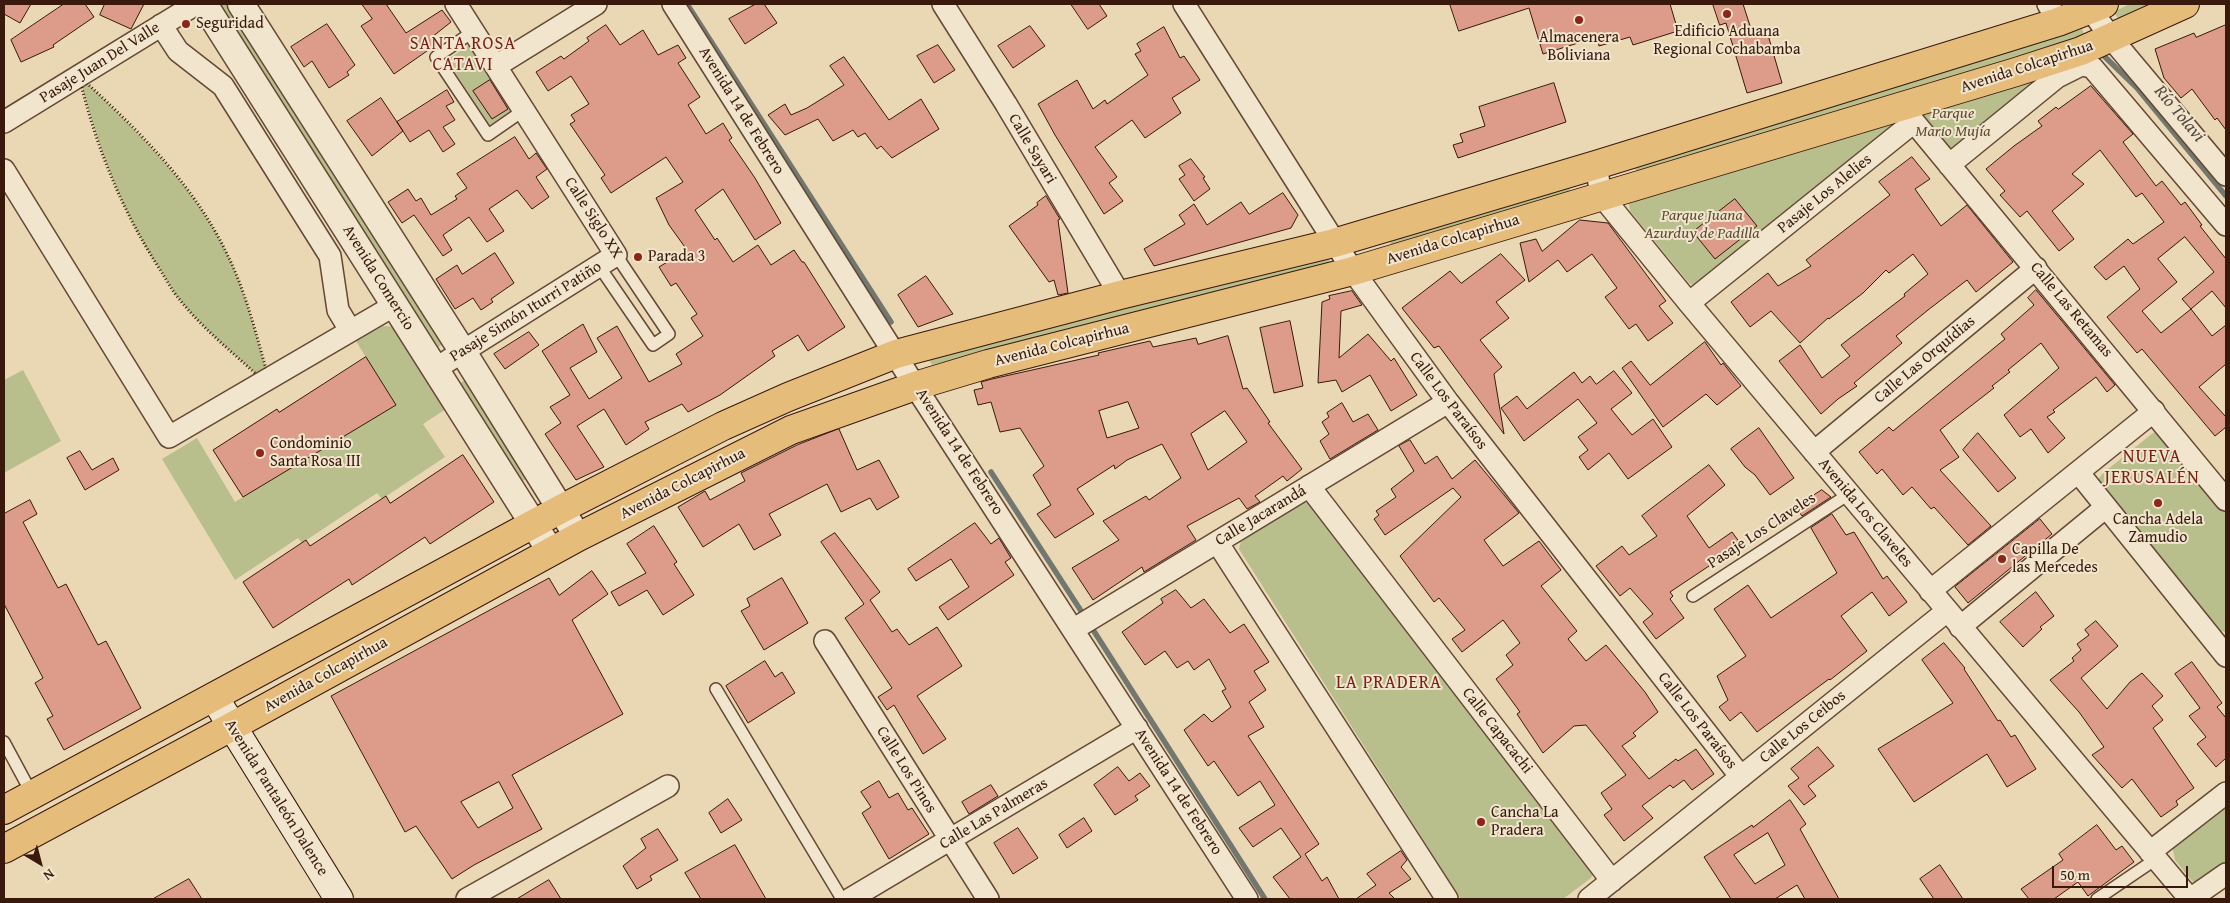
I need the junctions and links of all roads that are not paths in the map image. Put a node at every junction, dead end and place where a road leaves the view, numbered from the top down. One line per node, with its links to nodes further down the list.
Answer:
1 (196, 4): 12 (street, Pasaje Juan Del Valle)
2 (204, 4): 31 (street, Avenida Comercio)
3 (241, 4): 33 (street, Avenida Comercio)
4 (456, 4): 13 (street, Calle Siglo XX)
5 (596, 4): 15 (street)
6 (673, 4): 34 (street, Avenida 14 de Febrero)
7 (943, 4): 29 (street, Calle Sayari)
8 (1184, 4): 25 (street, Calle Los Paraísos)
9 (2185, 4): 14 (main road, Avenida Colcapirhua)
10 (2094, 6): 11 (main road, Avenida Colcapirhua); 14 (street)
11 (2053, 13): 19 (main road, Avenida Colcapirhua)
12 (161, 26): 17 (street, Pasaje Juan Del Valle); 32 (street)
13 (474, 31): 15 (street, Calle Siglo XX); 16 (lane)
14 (2112, 38): 22 (street); 23 (main road, Avenida Colcapirhua)
15 (496, 66): 16 (street, Calle Siglo XX)
16 (524, 110): 26 (street, Calle Siglo XX)
17 (4, 122)
18 (1914, 122): 20 (street, Calle Las Retamas); 30 (street, Pasaje Los Alelies)
19 (1596, 165): 23 (street, Avenida Los Claveles); 25 (main road, Avenida Colcapirhua)
20 (1949, 165): 24 (street); 27 (street, Calle Las Retamas)
21 (4, 170): 32 (street)
22 (2226, 175)
23 (1601, 195): 28 (main road, Avenida Colcapirhua); 30 (street, Avenida Los Claveles)
24 (2226, 225)
25 (1334, 243): 28 (street, Calle Los Paraísos); 29 (main road, Avenida Colcapirhua)
26 (608, 260): 26 (lane, Calle Siglo XX); 33 (street, Pasaje Simón Iturri Patiño)
27 (2036, 268): 38 (street, Calle Las Retamas); 39 (street, Calle Las Orquídias)
28 (1353, 271): 36 (main road, Avenida Colcapirhua); 37 (street, Calle Los Paraísos)
29 (1120, 295): 34 (main road, Avenida Colcapirhua)
30 (1689, 303): 39 (street, Avenida Los Claveles)
31 (395, 304): 32 (street); 35 (street, Avenida Comercio)
32 (350, 330)
33 (463, 352): 35 (street, Pasaje Simón Iturri Patiño); 45 (street, Avenida Comercio)
34 (896, 354): 36 (street, Avenida 14 de Febrero); 45 (main road, Avenida Colcapirhua)
35 (435, 369): 46 (street, Avenida Comercio)
36 (915, 386): 47 (main road, Avenida Colcapirhua); 53 (street, Avenida 14 de Febrero)
37 (1448, 402): 41 (street, Calle Jacarandá); 61 (street, Calle Los Paraísos)
38 (2154, 411): 40 (street); 43 (street, Calle Las Retamas)
39 (1814, 452): 42 (street, Avenida Los Claveles)
40 (2078, 472): 44 (street); 50 (street)
41 (1308, 486): 48 (street, Calle Jacarandá); 70 (street, Calle Capacachi)
42 (1849, 494): 50 (street, Avenida Los Claveles); 51 (lane, Pasaje Los Claveles)
43 (2226, 500)
44 (2106, 507): 52 (street, Calle Los Ceibos); 55 (street)
45 (561, 509): 46 (main road, Avenida Colcapirhua); 47 (street, Avenida Comercio)
46 (535, 524): 49 (street, Avenida Comercio); 57 (main road, Avenida Colcapirhua)
47 (578, 537): 49 (main road, Avenida Colcapirhua)
48 (1218, 542): 53 (street, Calle Jacarandá); 77 (street)
49 (551, 552): 58 (main road, Avenida Colcapirhua)
50 (1930, 591): 52 (street, Avenida Los Claveles)
51 (1693, 596)
52 (1954, 619): 61 (street, Calle Los Ceibos); 68 (street, Avenida Los Claveles)
53 (1074, 629): 59 (street, Avenida 14 de Febrero)
54 (825, 641): 66 (street, Calle Los Pinos)
55 (2224, 649)
56 (716, 689): 73 (lane)
57 (214, 697): 58 (main road, Avenida Pantaleón Dalence); 64 (main road, Avenida Colcapirhua)
58 (231, 727): 67 (main road, Avenida Colcapirhua); 71 (main road, Avenida Pantaleón Dalence)
59 (1137, 728): 66 (street, Calle Las Palmeras); 76 (street, Avenida 14 de Febrero)
60 (4, 742): 64 (lane)
61 (1741, 777): 70 (street, Calle Los Ceibos)
62 (668, 786): 72 (street)
63 (2226, 793): 68 (street)
64 (32, 794): 65 (main road, Avenida Colcapirhua)
65 (4, 810)
66 (950, 840): 74 (street, Calle Las Palmeras); 75 (street, Calle Los Pinos)
67 (4, 848)
68 (2153, 856): 79 (lane); 80 (street, Avenida Los Claveles)
69 (2226, 874): 80 (street)
70 (1612, 881): 78 (street, Calle Los Ceibos)
71 (339, 899)
72 (467, 899)
73 (842, 899)
74 (850, 899)
75 (988, 899)
76 (1247, 899)
77 (1447, 899)
78 (1589, 899)
79 (2098, 899)
80 (2190, 899)

